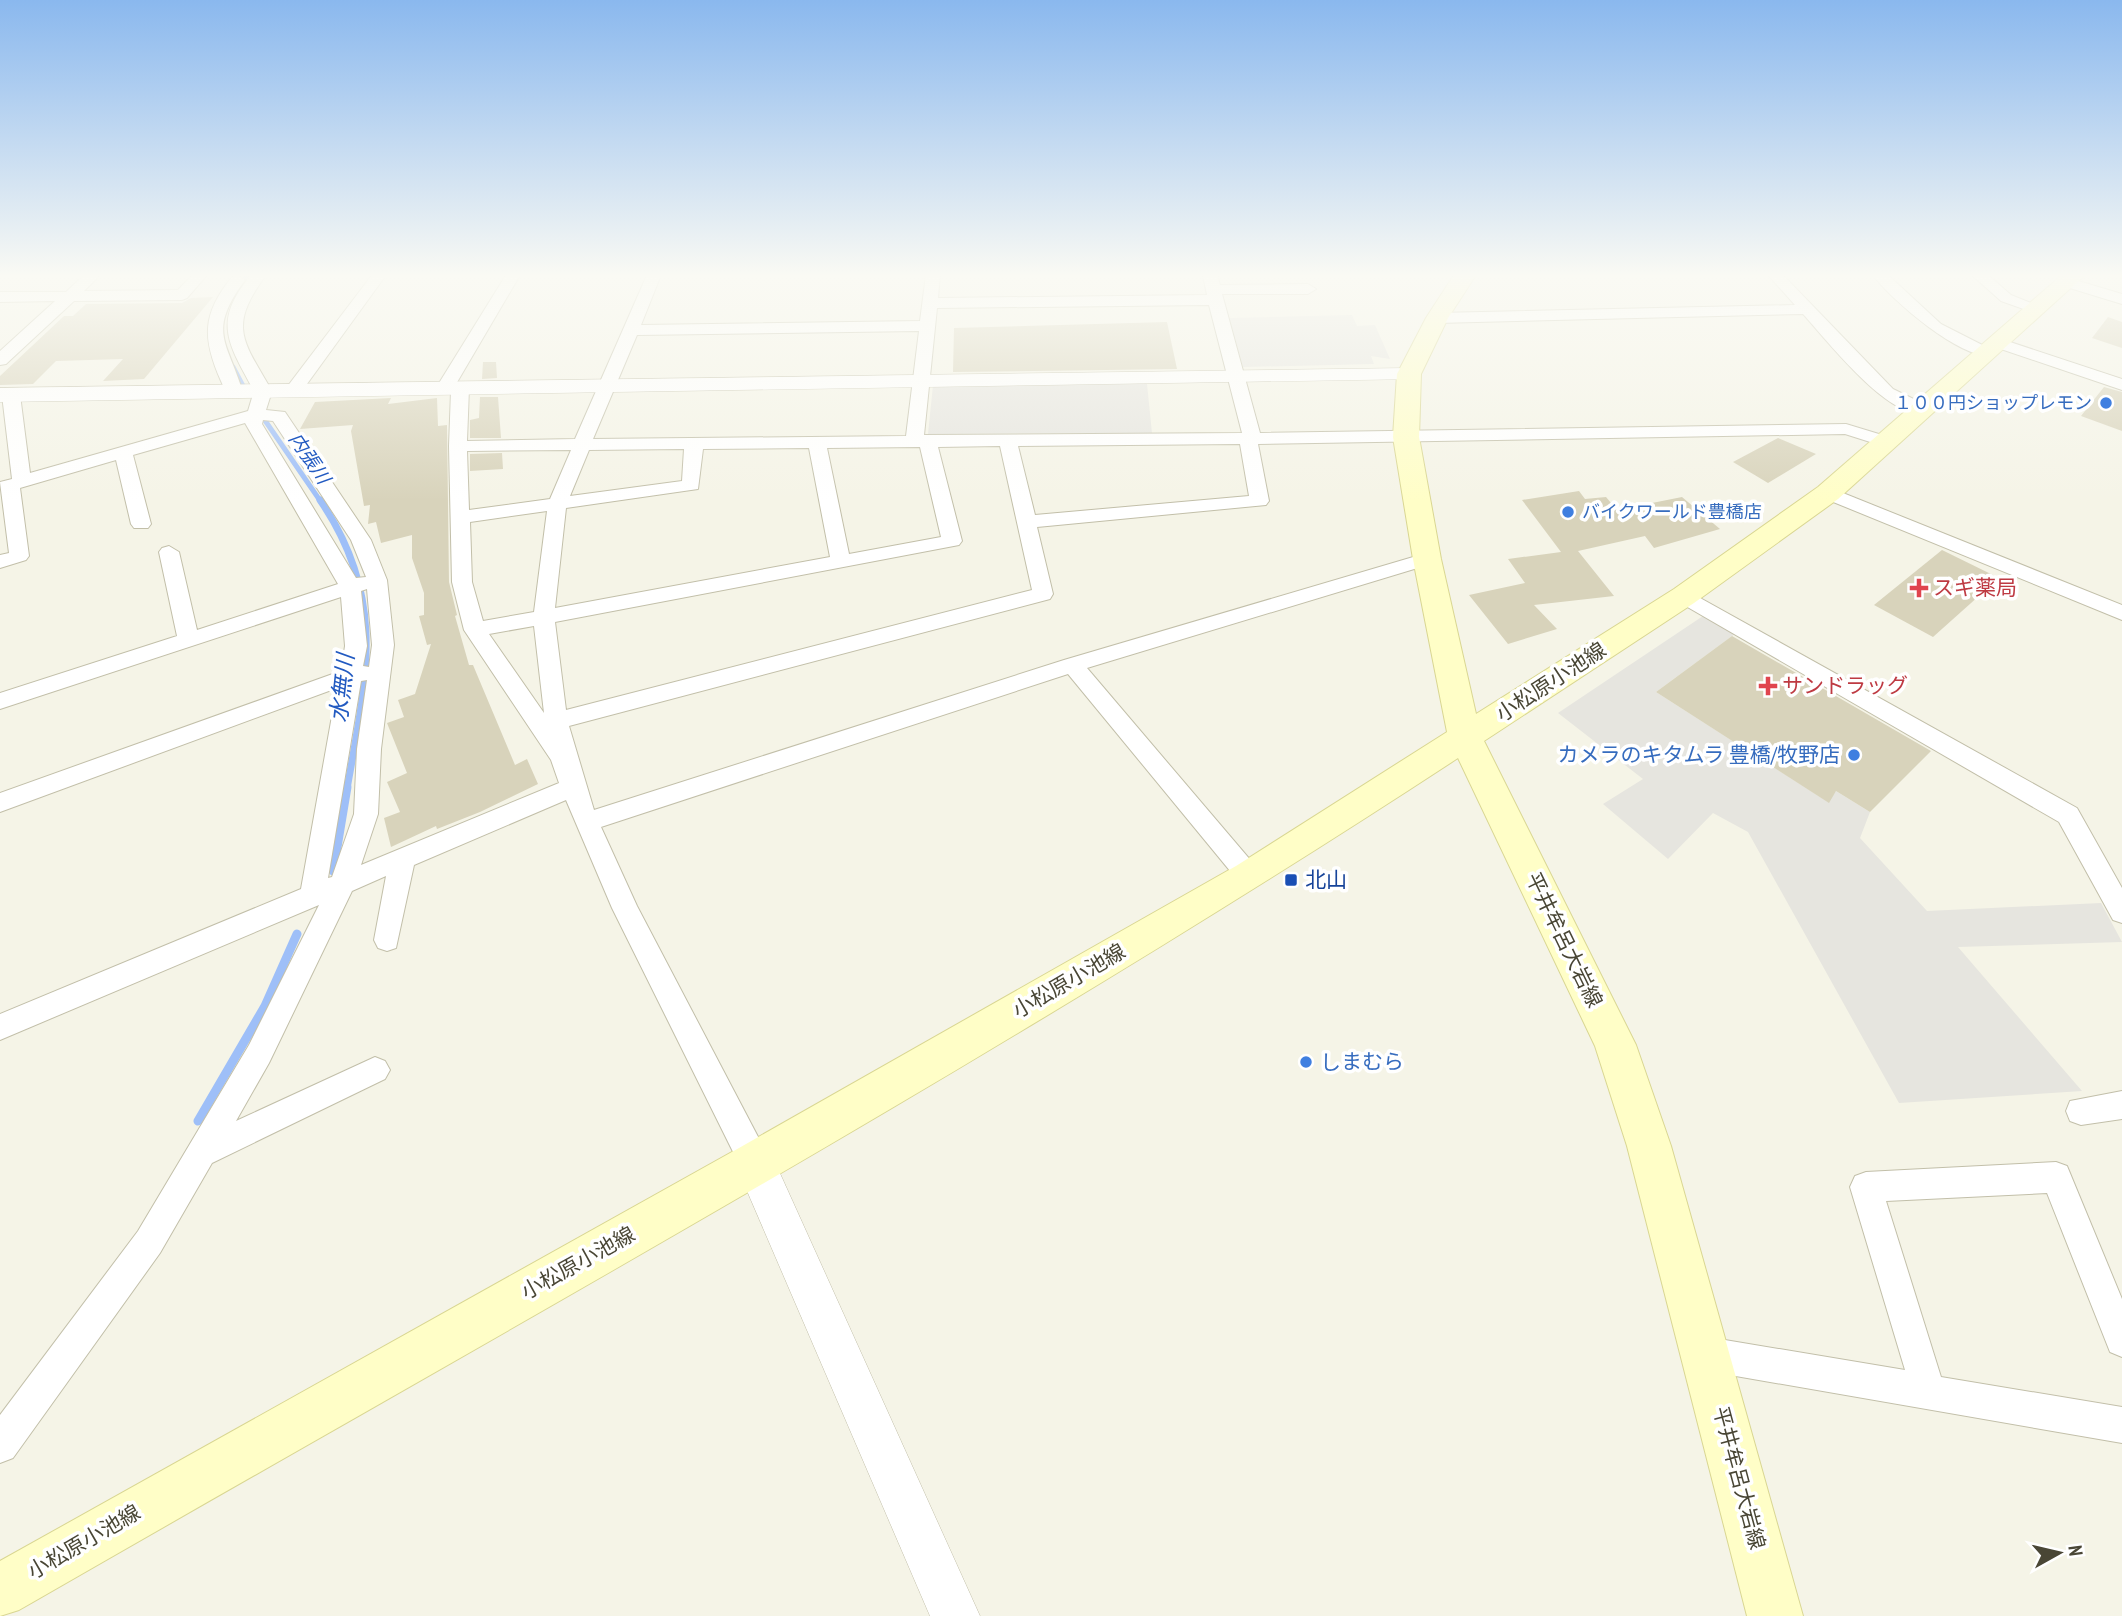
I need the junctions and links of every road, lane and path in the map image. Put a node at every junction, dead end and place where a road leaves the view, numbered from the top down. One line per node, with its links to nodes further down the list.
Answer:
1 (218, 350): 19 (street)
2 (241, 350): 20 (street)
3 (323, 350): 18 (street)
4 (473, 350): 17 (street)
5 (621, 350): 15 (street)
6 (926, 350): 14 (street)
7 (1230, 350): 13 (street)
8 (1421, 350): 12 (main road, 平井牟呂大岩線)
9 (1846, 350): 22 (street)
10 (1989, 350): 22 (main road, 小松原小池線)
11 (2005, 350): 16 (street)
12 (1409, 374): 13 (street); 25 (main road, 平井牟呂大岩線)
13 (1237, 376): 14 (street); 24 (street)
14 (923, 380): 15 (street); 26 (street)
15 (606, 385): 17 (street); 31 (street)
16 (2122, 385)
17 (453, 388): 18 (street); 32 (street)
18 (293, 390): 20 (street)
19 (234, 391): 20 (street); 21 (street)
20 (263, 391): 23 (street)
21 (5, 395): 34 (street)
22 (1920, 410): 30 (main road, 小松原小池線)
23 (256, 414): 33 (street); 44 (street); 45 (street)
24 (1250, 437): 25 (street); 28 (street); 38 (street)
25 (1406, 437): 30 (street); 41 (main road, 平井牟呂大岩線)
26 (921, 440): 27 (street); 28 (street); 43 (street)
27 (817, 441): 29 (street); 43 (street)
28 (1008, 441): 38 (street)
29 (694, 442): 31 (street); 36 (street)
30 (1886, 442): 35 (main road, 小松原小池線)
31 (581, 443): 32 (street); 36 (street)
32 (458, 446): 37 (street)
33 (124, 454): 34 (street); 39 (street)
34 (11, 485): 42 (street)
35 (1828, 494): 46 (main road, 小松原小池線); 47 (street)
36 (558, 504): 37 (street); 48 (street)
37 (463, 517): 49 (street)
38 (1027, 522): 55 (street)
39 (141, 524)
40 (169, 552): 50 (street)
41 (1427, 559): 51 (street); 56 (main road, 平井牟呂大岩線)
42 (0, 562)
43 (841, 562): 48 (street)
44 (377, 580): 45 (street); 52 (street)
45 (350, 586): 50 (street); 53 (street)
46 (1684, 596): 56 (main road, 小松原小池線); 64 (street)
47 (2122, 613)
48 (544, 617): 49 (street); 55 (street)
49 (475, 630): 55 (street)
50 (188, 639): 54 (street)
51 (1072, 665): 59 (street); 61 (street)
52 (379, 671): 53 (street); 62 (street)
53 (351, 675): 58 (street); 63 (street)
54 (0, 701)
55 (548, 723): 57 (street)
56 (1465, 737): 61 (main road, 小松原小池線); 73 (main road, 平井牟呂大岩線)
57 (573, 786): 59 (street); 60 (street)
58 (0, 803)
59 (586, 822): 71 (street)
60 (402, 859): 62 (street); 65 (street)
61 (1249, 876): 71 (main road, 小松原小池線)
62 (342, 884): 63 (street); 70 (street)
63 (314, 895): 66 (street)
64 (2122, 912)
65 (387, 940)
66 (0, 1027)
67 (375, 1070): 70 (street)
68 (2122, 1105): 69 (street)
69 (2081, 1111)
70 (201, 1153): 76 (street)
71 (755, 1163): 77 (main road, 小松原小池線); 78 (street)
72 (2122, 1340): 74 (street)
73 (1707, 1354): 74 (street); 79 (main road, 平井牟呂大岩線)
74 (1928, 1391): 75 (street)
75 (2122, 1425)
76 (0, 1445)
77 (0, 1591)
78 (955, 1616)
79 (1775, 1616)

